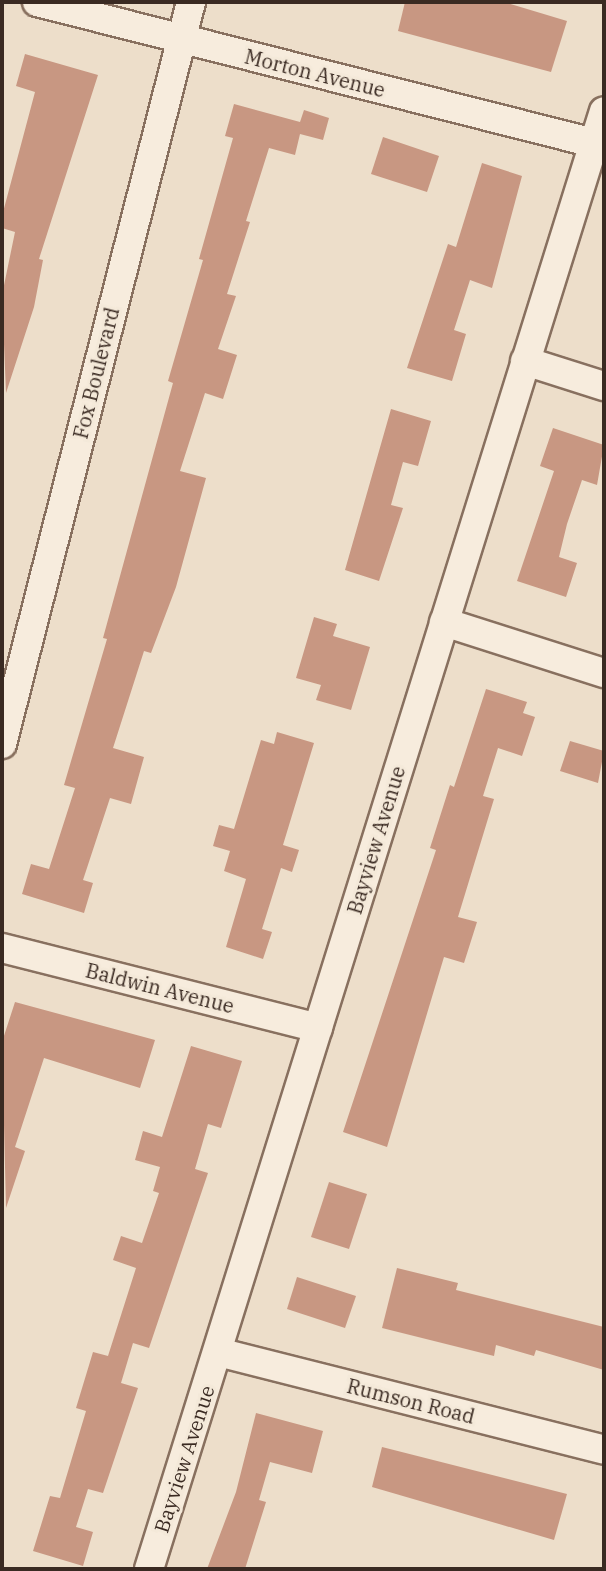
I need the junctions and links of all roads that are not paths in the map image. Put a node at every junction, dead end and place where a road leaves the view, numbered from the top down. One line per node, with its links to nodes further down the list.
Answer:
1 (37, 2): 3 (street, Morton Avenue)
2 (191, 2): 3 (street, Fox Boulevard)
3 (181, 39): 5 (street, Morton Avenue); 10 (street, Fox Boulevard)
4 (604, 111): 5 (street, Bayview Avenue)
5 (594, 143): 6 (street, Bayview Avenue)
6 (525, 361): 7 (street); 8 (street, Bayview Avenue)
7 (604, 386)
8 (444, 622): 9 (street); 12 (street, Bayview Avenue)
9 (604, 673)
10 (2, 744)
11 (2, 948): 12 (street, Baldwin Avenue)
12 (318, 1028): 13 (street, Bayview Avenue)
13 (218, 1352): 14 (street, Rumson Road); 15 (street, Bayview Avenue)
14 (604, 1450)
15 (149, 1569)

